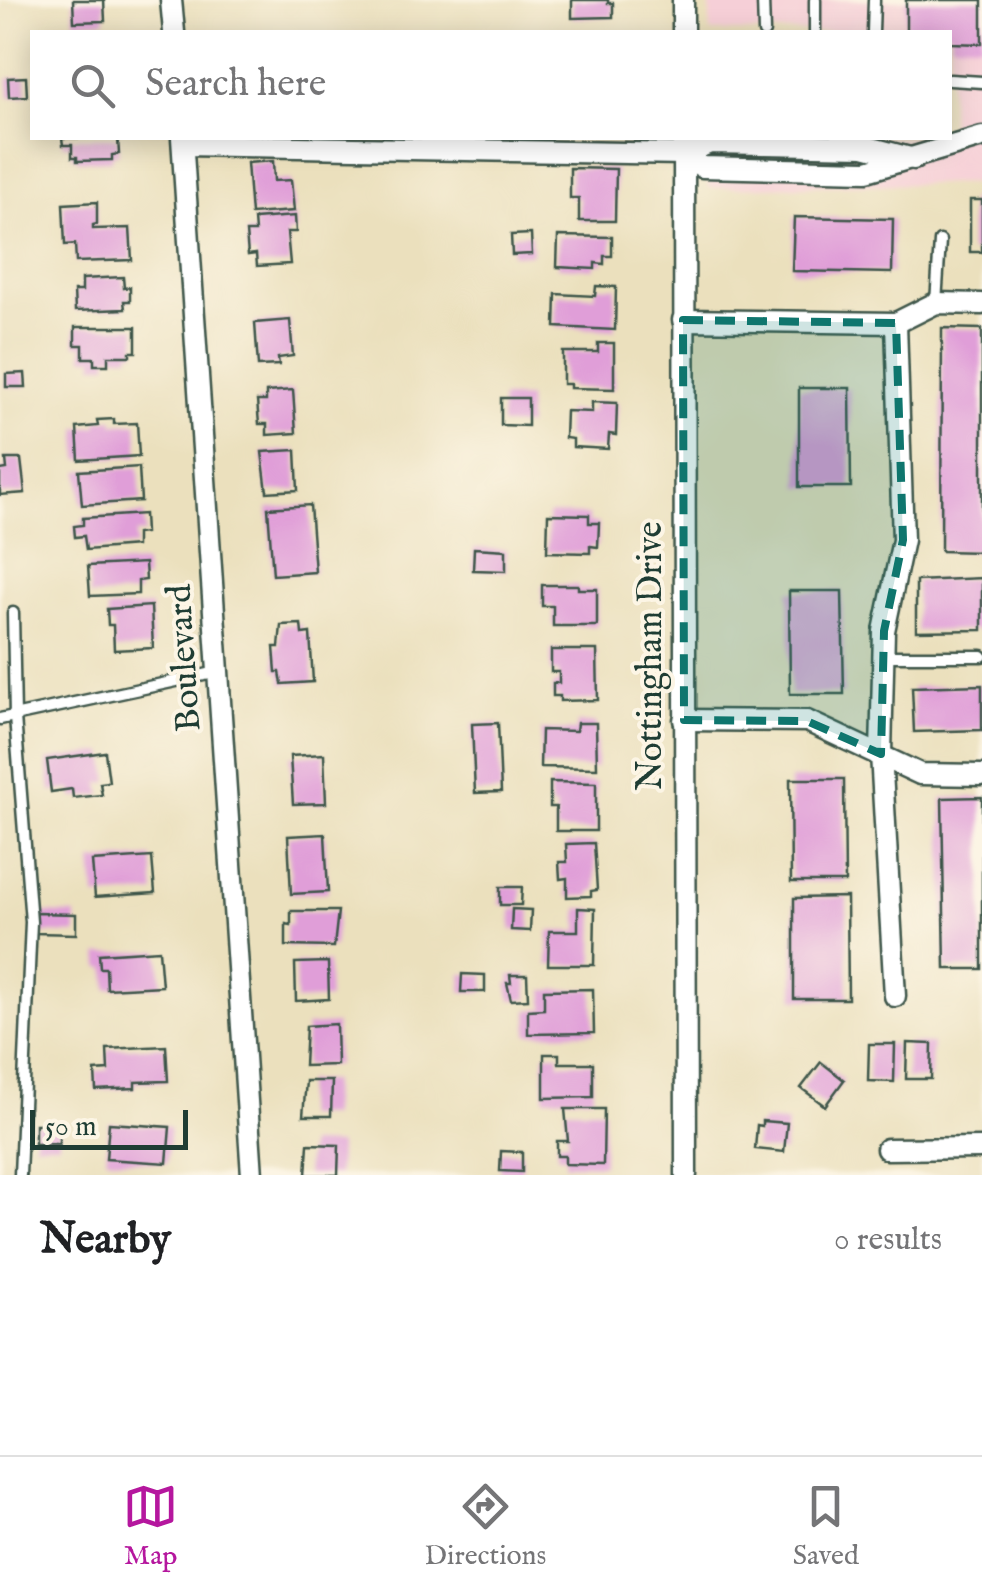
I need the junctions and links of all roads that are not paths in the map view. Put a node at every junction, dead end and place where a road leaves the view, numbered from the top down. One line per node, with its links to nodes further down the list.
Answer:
1 (172, 0): 6 (street)
2 (683, 0): 7 (street)
3 (763, 0): 8 (lane)
4 (814, 0): 9 (lane)
5 (874, 0): 10 (lane)
6 (174, 30)
7 (683, 30)
8 (764, 30)
9 (814, 30)
10 (873, 30)
11 (952, 80): 12 (lane)
12 (982, 82)
13 (982, 138): 15 (street)
14 (183, 141): 15 (street); 24 (street, Boulevard)
15 (684, 146): 19 (street, Nottingham Drive)
16 (940, 241): 17 (lane)
17 (936, 303): 18 (street); 20 (street)
18 (982, 304)
19 (683, 320): 20 (street); 27 (street, Nottingham Drive)
20 (896, 323): 22 (street)
21 (13, 613): 25 (lane)
22 (884, 656): 23 (lane); 28 (street)
23 (982, 656)
24 (218, 672): 25 (lane); 34 (street, Boulevard)
25 (15, 718): 26 (lane); 33 (lane)
26 (0, 719)
27 (684, 720): 28 (street); 35 (street, Nottingham Drive)
28 (881, 754): 29 (street); 30 (street)
29 (982, 775)
30 (895, 996)
31 (982, 1148): 32 (street)
32 (888, 1149)
33 (20, 1175)
34 (252, 1175)
35 (686, 1175)

